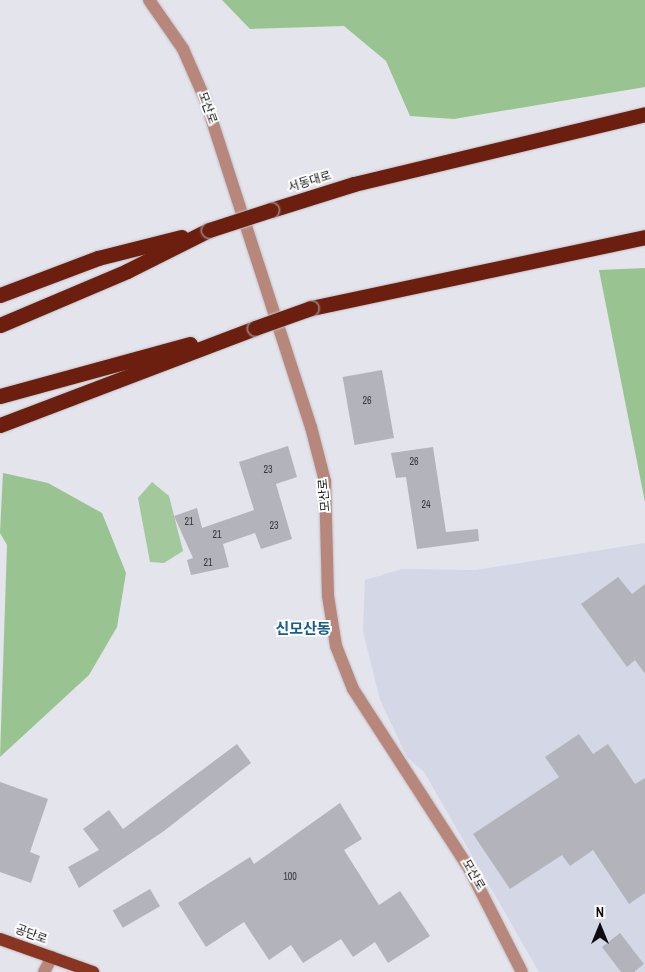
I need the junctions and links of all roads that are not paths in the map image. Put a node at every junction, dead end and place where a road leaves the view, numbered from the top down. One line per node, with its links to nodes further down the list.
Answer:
1 (149, 0): 14 (street, 모산로)
2 (645, 114): 3 (highway, 서동대로, bridge)
3 (209, 230): 5 (highway); 6 (highway, 서동대로)
4 (645, 237): 7 (highway, bridge)
5 (0, 295)
6 (0, 325)
7 (255, 328): 8 (highway); 9 (highway)
8 (0, 396)
9 (0, 425)
10 (0, 939): 11 (main road, 공단로)
11 (52, 958): 12 (street, 공단로); 13 (main road, 공단로)
12 (44, 972)
13 (93, 972)
14 (522, 972)

